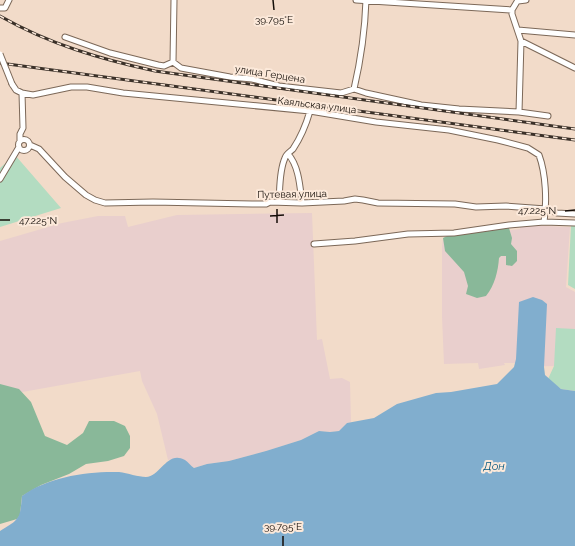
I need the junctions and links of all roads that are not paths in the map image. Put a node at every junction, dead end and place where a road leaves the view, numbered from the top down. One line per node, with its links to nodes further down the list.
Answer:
1 (9, 0): 7 (street)
2 (174, 0): 14 (street)
3 (356, 0): 4 (street)
4 (366, 0): 8 (street); 16 (street)
5 (526, 0): 6 (street)
6 (518, 1): 8 (street)
7 (2, 8)
8 (512, 10): 9 (street)
9 (518, 30): 10 (street); 12 (street)
10 (575, 35)
11 (65, 37): 14 (street, улица Герцена)
12 (521, 41): 15 (street); 19 (street)
13 (0, 54): 17 (street, bridge)
14 (173, 62): 16 (street, улица Герцена)
15 (575, 68)
16 (354, 88): 19 (street)
17 (22, 93): 18 (street, Каяльская улица); 21 (street)
18 (310, 112): 25 (street); 29 (street, Каяльская улица)
19 (519, 112): 20 (street)
20 (548, 116)
21 (23, 128): 22 (street); 23 (street)
22 (20, 141): 23 (street); 24 (street)
23 (28, 142): 24 (street); 27 (street, Путевая улица)
24 (19, 147): 26 (street)
25 (288, 154): 27 (street); 28 (street)
26 (0, 179)
27 (279, 202): 28 (street, Путевая улица)
28 (302, 203): 29 (street, Путевая улица)
29 (546, 209): 30 (street, Путевая улица); 31 (street, Каяльская улица)
30 (575, 214)
31 (544, 222): 32 (street); 33 (street)
32 (575, 223)
33 (314, 244)

